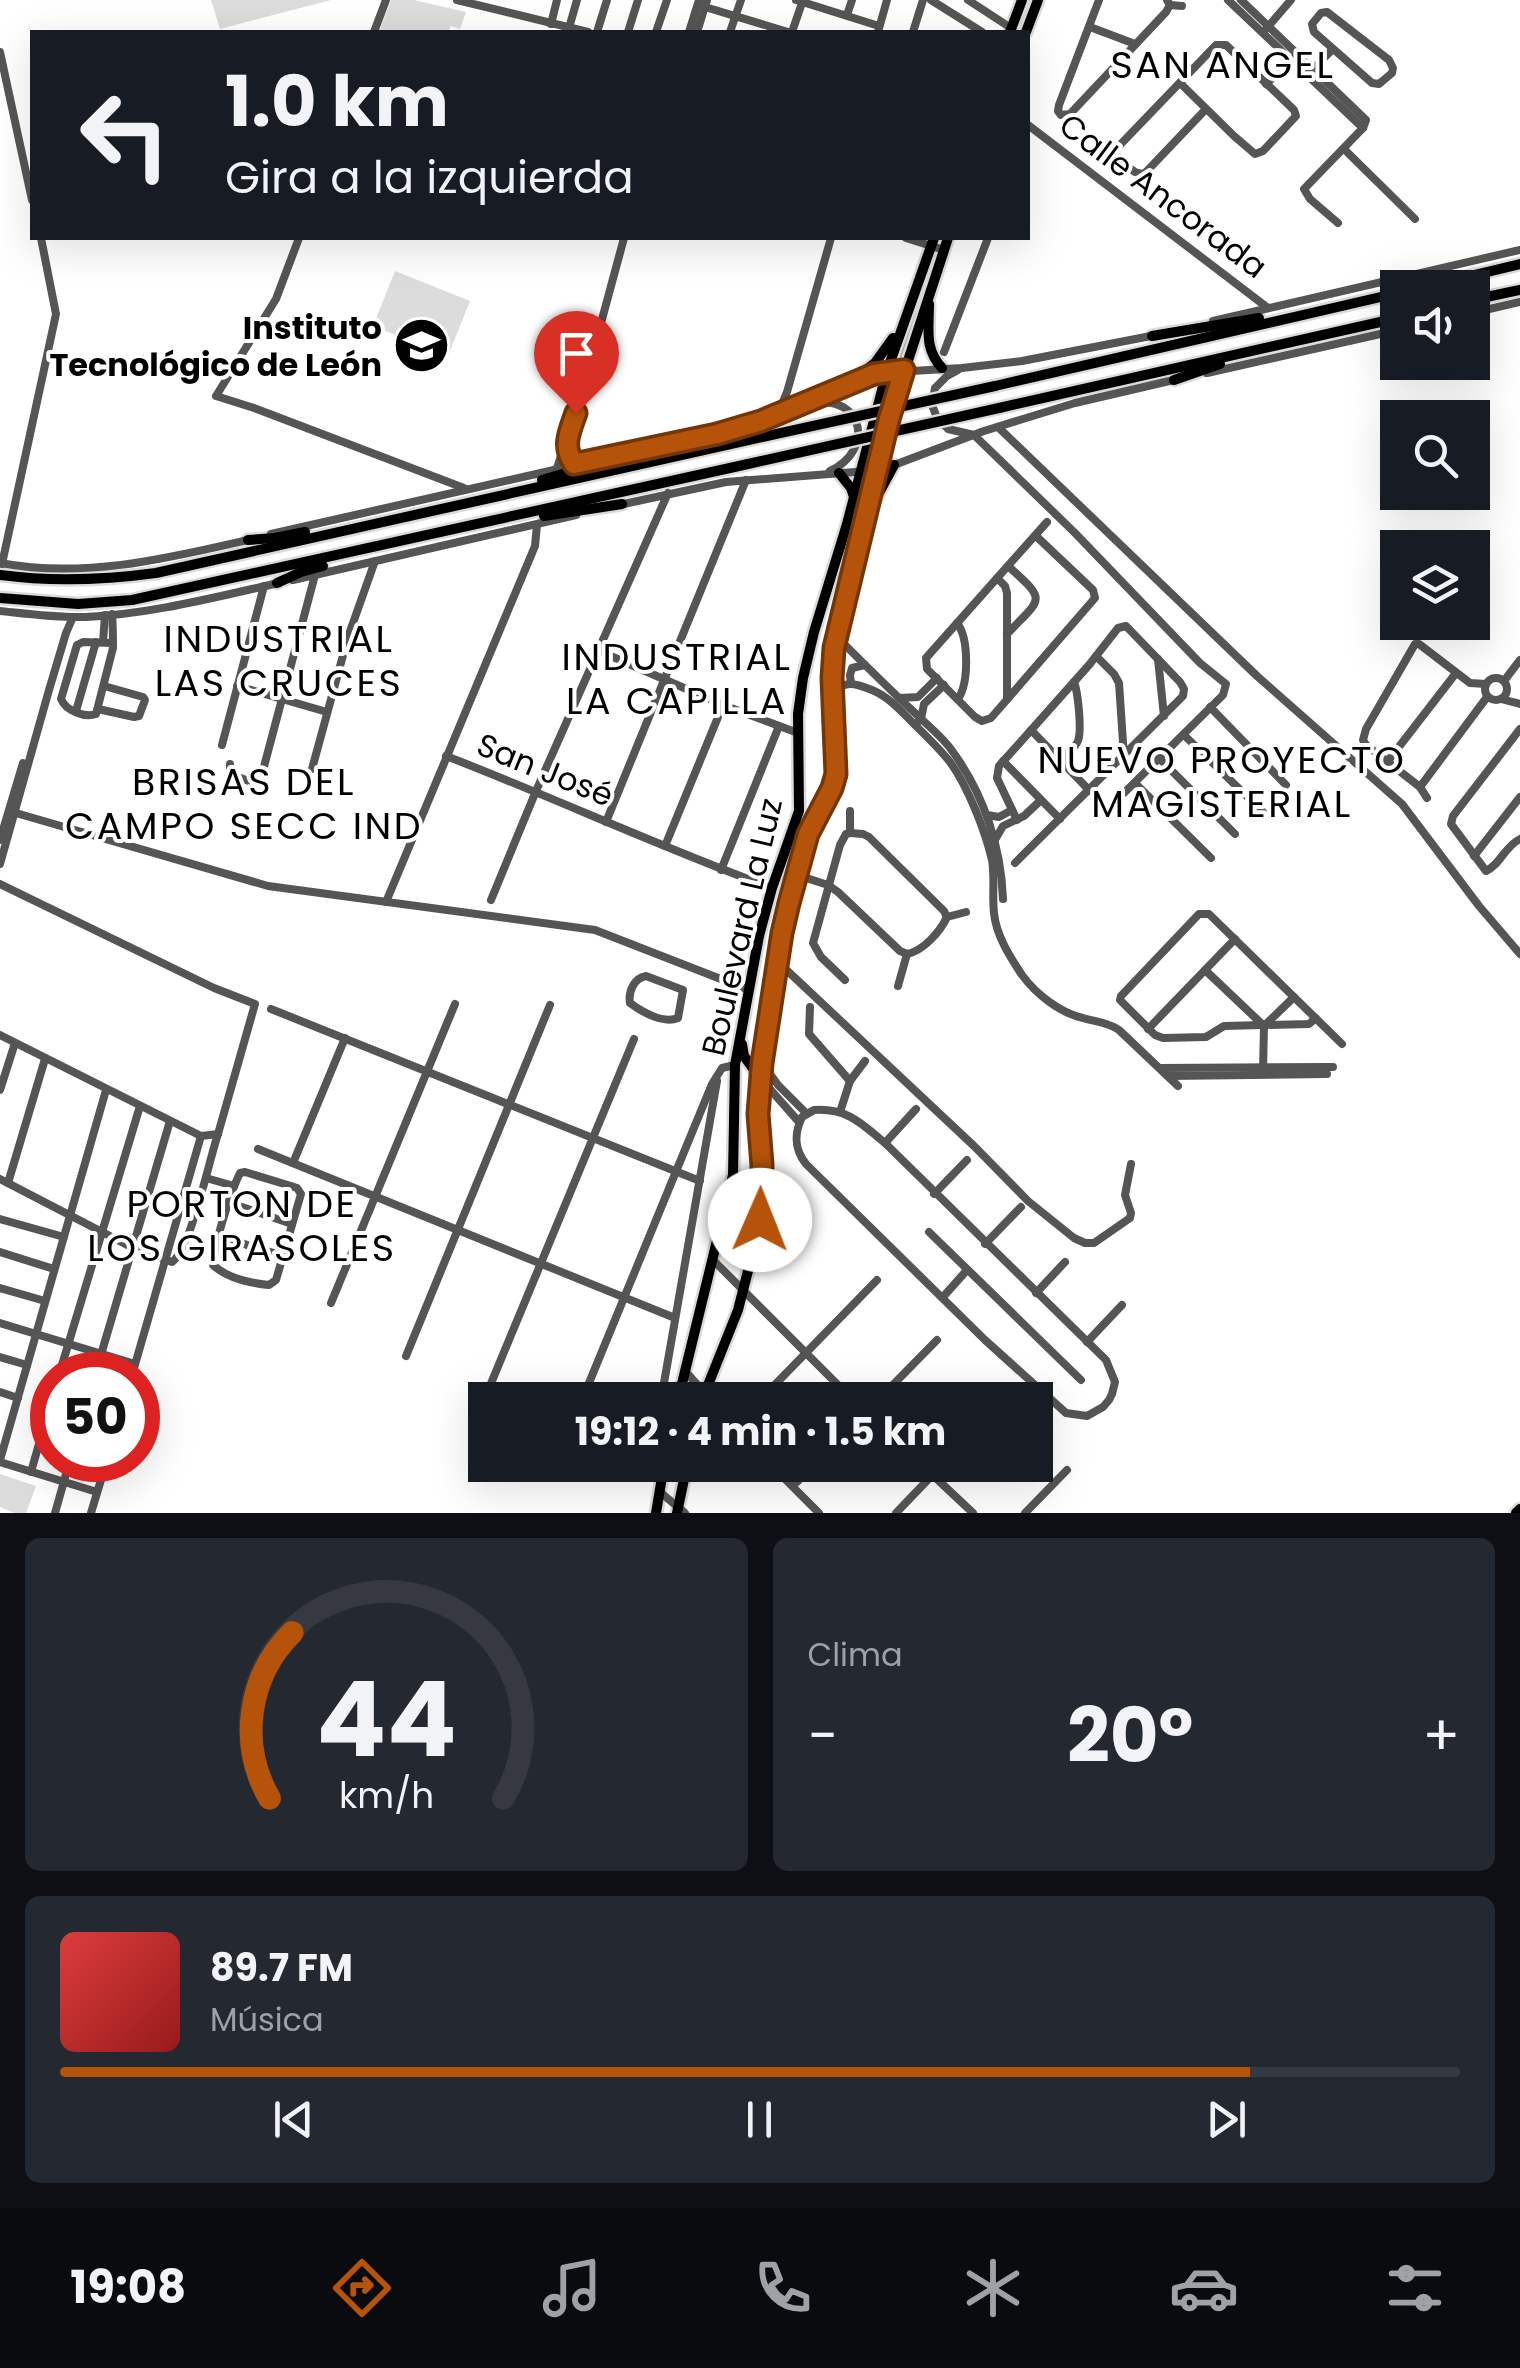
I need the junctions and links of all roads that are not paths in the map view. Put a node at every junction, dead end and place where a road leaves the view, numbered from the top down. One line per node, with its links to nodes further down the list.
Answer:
1 (386, 0): 33 (street)
2 (457, 0): 27 (street)
3 (557, 0): 27 (street)
4 (577, 0): 29 (street)
5 (607, 0): 35 (street)
6 (638, 0): 36 (street)
7 (667, 0): 37 (street)
8 (741, 0): 24 (street)
9 (852, 0): 25 (street)
10 (887, 0): 31 (street)
11 (923, 0): 42 (street)
12 (931, 0): 26 (street)
13 (968, 0): 45 (street)
14 (1022, 0): 45 (main road)
15 (1038, 0): 46 (main road)
16 (1098, 0): 28 (street)
17 (1228, 0): 32 (street)
18 (1241, 0): 32 (street)
19 (1291, 0): 32 (street)
20 (800, 1): 25 (street); 41 (street)
21 (704, 2): 24 (street); 38 (street); 39 (street)
22 (1168, 2): 23 (street); 47 (street)
23 (1182, 6)
24 (736, 16): 30 (street); 40 (street)
25 (847, 16): 31 (street)
26 (966, 22): 43 (street); 44 (street)
27 (552, 24): 29 (street)
28 (1090, 27): 47 (street); 47 (street)
29 (568, 28): 34 (street)
30 (766, 29)
31 (878, 29)
32 (1266, 29): 50 (street)
33 (375, 30)
34 (578, 30)
35 (597, 30)
36 (629, 30)
37 (657, 30)
38 (690, 30)
39 (697, 30)
40 (731, 30)
41 (791, 30)
42 (914, 30)
43 (964, 30)
44 (979, 30)
45 (1010, 30)
46 (1027, 30)
47 (1135, 44)
48 (1333, 49): 48 (street); 51 (street)
49 (0, 52): 58 (street)
50 (1294, 57): 51 (street); 53 (street)
51 (1310, 72): 56 (street); 56 (street)
52 (1180, 83): 53 (street); 54 (street); 54 (street)
53 (1266, 84): 54 (street)
54 (1206, 109)
55 (1030, 127): 75 (street, Calle Ancorada)
56 (1363, 128): 57 (street)
57 (1344, 149): 59 (street); 60 (street)
58 (30, 191)
59 (1415, 218)
60 (1338, 223)
61 (40, 240): 119 (street)
62 (299, 240): 104 (street)
63 (623, 240): 94 (street)
64 (830, 240): 91 (street)
65 (987, 240): 83 (street)
66 (936, 246): 71 (main road, Boulevard La Luz); 79 (main road, Boulevard La Luz)
67 (1520, 250): 75 (street)
68 (1520, 264): 69 (main road)
69 (1490, 271)
70 (1520, 290): 73 (main road)
71 (929, 294): 84 (main road); 86 (main road, Boulevard La Luz)
72 (1380, 296): 77 (main road)
73 (1490, 296)
74 (1520, 302): 76 (street)
75 (1268, 308): 81 (street)
76 (1490, 309)
77 (1295, 316): 81 (main road); 106 (main road, bridge)
78 (1380, 322): 82 (main road)
79 (902, 325): 87 (main road, Boulevard La Luz); 89 (main road)
80 (1380, 334): 88 (street)
81 (1152, 336): 85 (street)
82 (1266, 348): 88 (main road); 109 (main road, bridge)
83 (944, 352)
84 (942, 368): 85 (street); 86 (street)
85 (962, 368): 93 (street)
86 (904, 370): 87 (street); 99 (main road, Boulevard La Luz)
87 (887, 371): 89 (street); 100 (main road, Boulevard La Luz)
88 (1174, 380): 92 (street)
89 (844, 388): 90 (street)
90 (789, 410): 91 (street); 102 (street)
91 (778, 414): 95 (street)
92 (998, 427): 93 (street); 220 (street)
93 (974, 435): 97 (street); 158 (street)
94 (566, 442): 96 (street); 98 (street)
95 (636, 452): 96 (street); 106 (main road)
96 (574, 464): 98 (street)
97 (894, 464): 99 (street); 112 (main road)
98 (557, 469): 104 (street)
99 (876, 469): 100 (street); 112 (main road, Boulevard La Luz)
100 (860, 472): 101 (street); 107 (main road, Boulevard La Luz)
101 (838, 473): 102 (street); 107 (main road)
102 (824, 474): 103 (street)
103 (746, 480): 105 (street); 139 (street)
104 (465, 489): 115 (street)
105 (668, 493): 108 (street); 133 (street)
106 (484, 498): 110 (main road)
107 (854, 499): 167 (main road, Boulevard La Luz)
108 (622, 504): 109 (main road); 113 (street)
109 (504, 520): 116 (main road)
110 (375, 522): 115 (main road); 119 (main road)
111 (1048, 522): 114 (street)
112 (866, 524): 131 (main road, Boulevard La Luz)
113 (537, 525): 117 (street); 170 (street)
114 (1036, 536): 118 (street); 150 (street)
115 (248, 540): 119 (street)
116 (386, 546): 122 (main road); 124 (main road)
117 (375, 561): 120 (street); 161 (street)
118 (1008, 566): 121 (street); 130 (street)
119 (1, 567)
120 (315, 575): 122 (street); 153 (street)
121 (997, 578): 129 (street); 130 (street)
122 (277, 583): 123 (street)
123 (264, 586): 127 (street); 146 (street)
124 (0, 598)
125 (0, 611): 126 (street)
126 (55, 615): 128 (street); 188 (street)
127 (108, 615): 128 (street); 132 (street)
128 (73, 616): 188 (street)
129 (957, 623): 140 (street); 151 (street)
130 (1007, 634): 150 (street)
131 (836, 636): 137 (street); 154 (main road, Boulevard La Luz)
132 (104, 642): 145 (street); 160 (street); 160 (street)
133 (597, 650): 139 (street); 182 (street)
134 (1096, 656): 135 (street); 141 (street); 171 (street)
135 (1158, 659): 162 (street); 162 (street)
136 (1520, 660): 142 (street)
137 (865, 666): 143 (street); 149 (street)
138 (1456, 673): 144 (street); 175 (street); 175 (street)
139 (664, 680): 157 (street); 194 (street)
140 (940, 682): 151 (street); 155 (street)
141 (1074, 682): 166 (street); 173 (street)
142 (1505, 683): 144 (street); 147 (street); 152 (street)
143 (851, 684): 154 (street); 163 (street)
144 (1486, 684): 148 (street)
145 (104, 686): 159 (street); 159 (street)
146 (237, 686): 153 (street); 169 (street)
147 (1520, 688)
148 (1487, 697): 152 (street); 180 (street)
149 (899, 698): 155 (street); 163 (street)
150 (1007, 698): 151 (street)
151 (958, 699)
152 (1501, 699): 156 (street)
153 (281, 700): 161 (street); 176 (street)
154 (833, 700): 198 (main road, Boulevard La Luz)
155 (921, 701): 163 (street)
156 (1520, 704)
157 (723, 705): 164 (street); 203 (street)
158 (1210, 707): 168 (street); 179 (street)
159 (98, 709): 160 (street)
160 (76, 712)
161 (327, 712): 177 (street)
162 (1164, 716): 171 (street)
163 (918, 722): 191 (street); 202 (street)
164 (780, 726): 167 (street); 208 (street)
165 (1520, 729): 204 (street)
166 (1031, 730): 173 (street); 174 (street)
167 (798, 733): 196 (main road, Boulevard La Luz)
168 (1184, 735): 172 (street); 190 (street)
169 (222, 744)
170 (446, 756): 182 (street, San José); 215 (street, San José)
171 (1124, 757): 181 (street)
172 (1160, 759): 178 (street); 199 (street)
173 (1061, 760): 181 (street)
174 (1003, 761): 186 (street); 187 (street)
175 (1388, 762): 180 (street)
176 (230, 764)
177 (312, 768)
178 (1135, 784): 183 (street); 205 (street)
179 (1286, 785)
180 (1420, 788): 185 (street)
181 (1090, 790): 192 (street)
182 (536, 791): 194 (street, San José); 214 (street)
183 (1124, 794)
184 (1520, 797): 204 (street)
185 (1426, 798)
186 (1041, 800): 192 (street); 193 (street)
187 (1012, 810): 193 (street); 195 (street)
188 (12, 811): 201 (street); 207 (street); 215 (street)
189 (850, 811): 197 (street)
190 (1263, 812)
191 (986, 815): 195 (street); 202 (street)
192 (1060, 819): 206 (street)
193 (1017, 820): 195 (street)
194 (606, 822): 203 (street, San José)
195 (1001, 822): 202 (street)
196 (794, 830): 198 (main road); 212 (main road, Boulevard La Luz)
197 (850, 833): 211 (street); 217 (street)
198 (808, 834): 209 (main road, Boulevard La Luz)
199 (1235, 834)
200 (1520, 839): 204 (street)
201 (0, 840)
202 (992, 843): 213 (street); 246 (street)
203 (664, 846): 208 (street, San José)
204 (1474, 856)
205 (1211, 858)
206 (1015, 863)
207 (0, 864)
208 (721, 870): 212 (street, San José)
209 (798, 875): 211 (street); 222 (main road, Boulevard La Luz)
210 (0, 884): 266 (street)
211 (828, 885): 219 (street); 224 (street)
212 (772, 888): 227 (main road, Boulevard La Luz)
213 (1003, 899)
214 (491, 900)
215 (386, 902): 221 (street)
216 (966, 912): 217 (street)
217 (947, 916): 219 (street)
218 (1235, 940): 223 (street); 228 (street); 235 (street)
219 (907, 954): 226 (street)
220 (1520, 954)
221 (668, 960): 225 (street); 227 (street)
222 (778, 962): 245 (main road, Boulevard La Luz); 273 (street)
223 (1205, 970): 234 (street); 235 (street)
224 (845, 980)
225 (662, 981): 225 (street)
226 (898, 986)
227 (749, 990): 236 (main road, Boulevard La Luz)
228 (1294, 996): 233 (street); 234 (street)
229 (454, 1004): 247 (street)
230 (550, 1006): 259 (street)
231 (810, 1007): 254 (street)
232 (271, 1009): 238 (street)
233 (1316, 1018): 234 (street); 241 (street)
234 (1264, 1026): 235 (street); 248 (street)
235 (1148, 1028)
236 (741, 1033): 244 (main road, Boulevard La Luz); 245 (main road)
237 (0, 1035): 240 (street)
238 (344, 1038): 247 (street); 272 (street)
239 (634, 1039): 268 (street)
240 (15, 1042): 242 (street); 257 (street)
241 (1342, 1044)
242 (45, 1059): 258 (street); 276 (street)
243 (865, 1061): 254 (street)
244 (735, 1064): 245 (main road); 250 (street); 296 (main road, Boulevard La Luz)
245 (756, 1065): 253 (main road); 256 (street)
246 (1160, 1068): 251 (street); 252 (street)
247 (428, 1070): 259 (street); 280 (street)
248 (1263, 1071): 249 (street); 251 (street)
249 (1330, 1071)
250 (719, 1072): 274 (street); 277 (street)
251 (1209, 1072): 252 (street)
252 (1168, 1076): 255 (street)
253 (760, 1078): 256 (street); 303 (main road, Boulevard La Luz)
254 (850, 1081): 262 (street)
255 (1178, 1086)
256 (775, 1088): 263 (street); 265 (street)
257 (0, 1090)
258 (106, 1090): 260 (street); 283 (street)
259 (511, 1103): 268 (street); 286 (street)
260 (140, 1106): 264 (street); 287 (street)
261 (916, 1110): 269 (street)
262 (840, 1112): 263 (street); 269 (street)
263 (806, 1113): 265 (street)
264 (170, 1121): 267 (street); 292 (street)
265 (799, 1122): 306 (street)
266 (218, 1134): 267 (street); 275 (street)
267 (201, 1136): 295 (street)
268 (593, 1138): 274 (street); 298 (street)
269 (884, 1143): 279 (street)
270 (258, 1150): 272 (street)
271 (966, 1160): 279 (street)
272 (293, 1162): 280 (street)
273 (1131, 1164)
274 (677, 1172): 277 (street); 305 (street)
275 (206, 1178): 278 (street); 295 (street)
276 (4, 1181): 283 (street)
277 (700, 1181): 310 (street)
278 (234, 1186): 281 (street); 285 (street)
279 (934, 1194): 291 (street)
280 (376, 1196): 286 (street); 308 (street)
281 (230, 1204): 285 (street); 289 (street)
282 (1020, 1207): 291 (street)
283 (70, 1216): 287 (street); 290 (street)
284 (0, 1219): 290 (street)
285 (292, 1224): 294 (street)
286 (459, 1229): 298 (street); 321 (street)
287 (102, 1232): 292 (street); 315 (street)
288 (929, 1232): 300 (street)
289 (220, 1235): 294 (street); 294 (street)
290 (64, 1237): 299 (street)
291 (985, 1244): 304 (street)
292 (133, 1248): 295 (street); 318 (street)
293 (0, 1252): 299 (street)
294 (282, 1255)
295 (164, 1261): 319 (street)
296 (714, 1261): 303 (street); 324 (main road, Boulevard La Luz)
297 (1065, 1262): 304 (street)
298 (540, 1264): 305 (street); 326 (street)
299 (54, 1270): 307 (street)
300 (967, 1270): 306 (street); 325 (street)
301 (877, 1280): 320 (street)
302 (0, 1288): 307 (street)
303 (742, 1291): 320 (street); 331 (main road, Boulevard La Luz)
304 (1036, 1293): 314 (street)
305 (622, 1297): 310 (street); 327 (street)
306 (942, 1297): 314 (street)
307 (45, 1301): 312 (street)
308 (331, 1304)
309 (1122, 1305): 314 (street)
310 (676, 1318): 328 (street)
311 (0, 1323): 312 (street)
312 (36, 1334): 315 (street); 323 (street)
313 (937, 1340): 334 (street)
314 (1087, 1342)
315 (68, 1345): 316 (street); 317 (street)
316 (66, 1352)
317 (91, 1352)
318 (102, 1352)
319 (138, 1352)
320 (805, 1354): 332 (street); 333 (street)
321 (406, 1356)
322 (0, 1357): 323 (street)
323 (27, 1365): 336 (street)
324 (685, 1371): 329 (main road, Boulevard La Luz); 330 (street)
325 (1081, 1380)
326 (492, 1382)
327 (589, 1382)
328 (664, 1382)
329 (682, 1382)
330 (694, 1382)
331 (712, 1382)
332 (778, 1382)
333 (835, 1382)
334 (896, 1382)
335 (0, 1392): 336 (street)
336 (18, 1398): 337 (street)
337 (4, 1428): 338 (street)
338 (0, 1461): 340 (street)
339 (1067, 1470): 357 (street)
340 (30, 1472)
341 (64, 1482): 348 (street); 351 (street)
342 (100, 1482): 348 (street)
343 (661, 1482): 349 (main road)
344 (684, 1482): 350 (main road)
345 (788, 1482): 354 (street)
346 (925, 1482): 355 (street)
347 (940, 1482): 356 (street)
348 (97, 1492): 352 (street)
349 (660, 1492): 350 (street); 353 (main road)
350 (680, 1511)
351 (55, 1513)
352 (92, 1513)
353 (656, 1513)
354 (819, 1513)
355 (896, 1513)
356 (974, 1513)
357 (1026, 1513)

